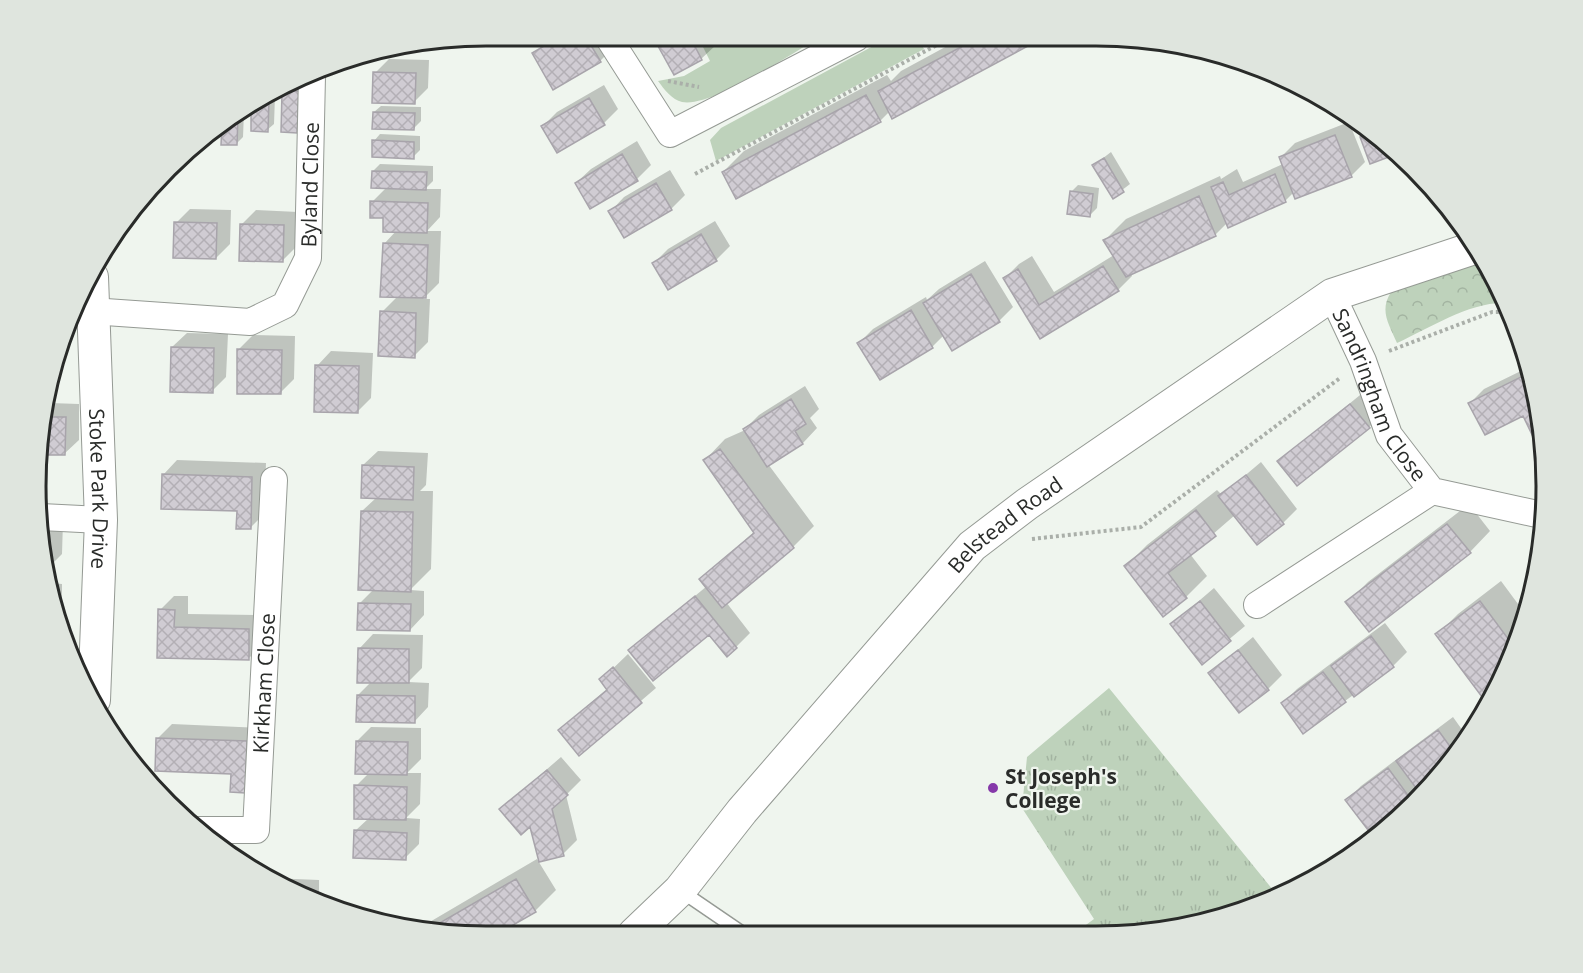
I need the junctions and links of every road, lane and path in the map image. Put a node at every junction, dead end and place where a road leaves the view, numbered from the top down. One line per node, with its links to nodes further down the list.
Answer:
1 (614, 46): 2 (street)
2 (840, 46)
3 (935, 46): 5 (path)
4 (312, 83): 9 (street, Byland Close)
5 (695, 174)
6 (1467, 250): 8 (street, Belstead Road)
7 (92, 293): 9 (street, Stoke Park Drive)
8 (1332, 296): 11 (street, Sandringham Close); 21 (street, Belstead Road)
9 (91, 311): 16 (street, Stoke Park Drive)
10 (1500, 312): 11 (path)
11 (1363, 361): 13 (street, Sandringham Close); 17 (path)
12 (274, 480): 20 (street, Kirkham Close)
13 (1432, 491): 14 (street, Sandringham Close); 18 (street, Sandringham Close)
14 (1536, 514)
15 (47, 517): 16 (street)
16 (101, 520): 19 (street, Stoke Park Drive)
17 (1028, 540)
18 (1257, 605)
19 (95, 686)
20 (212, 830)
21 (680, 890): 22 (street, Belstead Road); 23 (lane)
22 (642, 926)
23 (732, 926)

